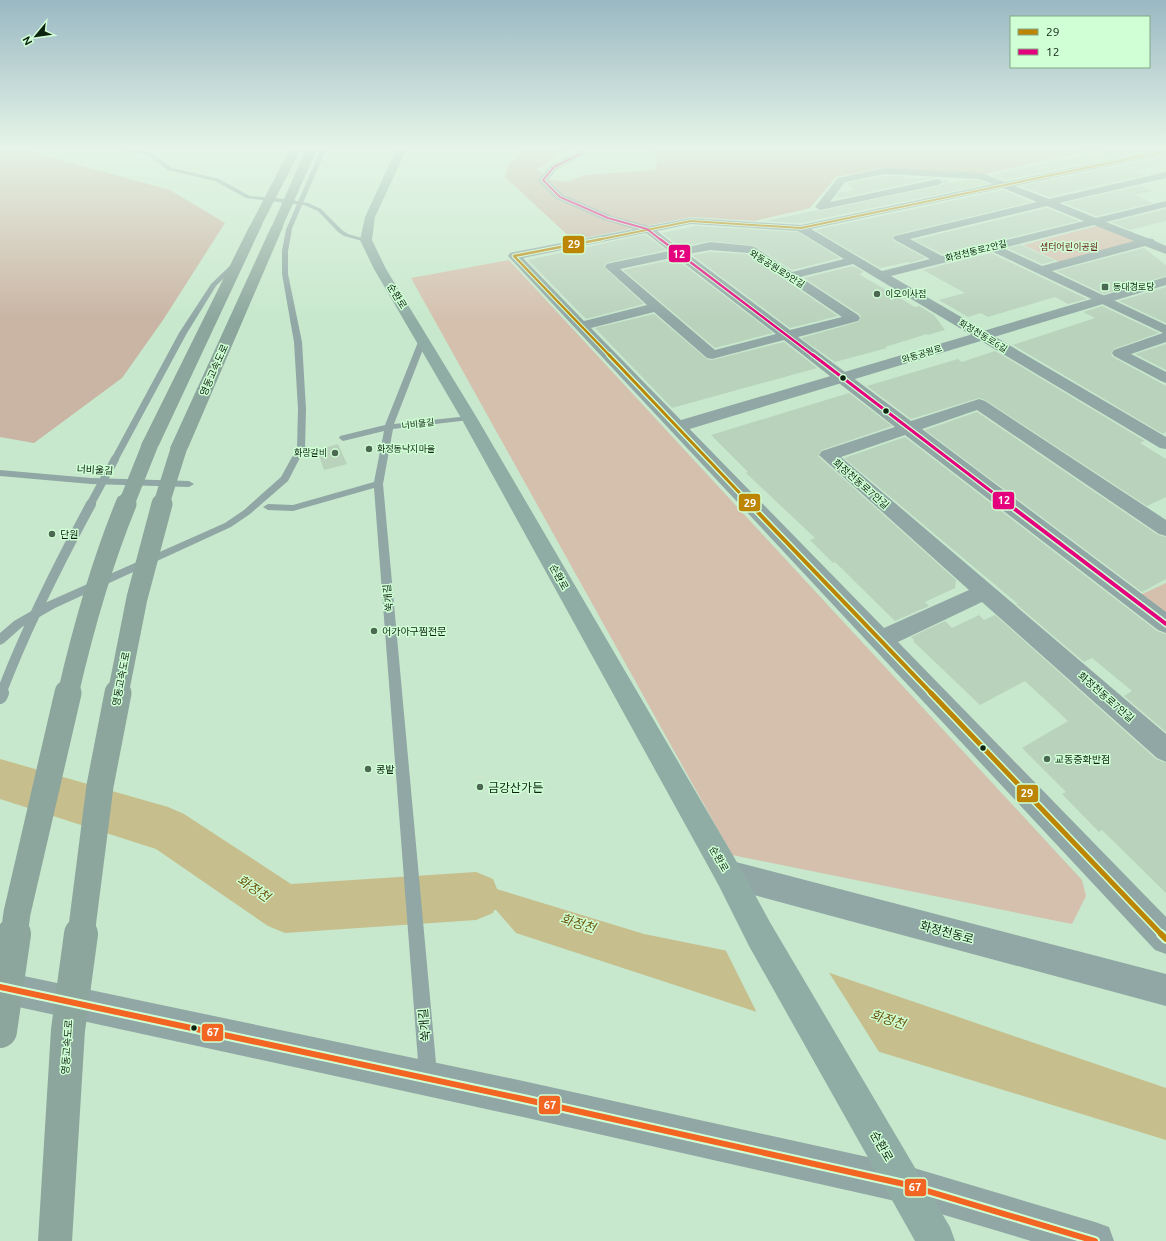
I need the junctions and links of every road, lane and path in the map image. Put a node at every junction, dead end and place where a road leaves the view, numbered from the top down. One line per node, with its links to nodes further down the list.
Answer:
1 (266, 206): 28 (highway, bridge)
2 (291, 206): 19 (highway, 영동고속도로, bridge)
3 (294, 206): 19 (lane, bridge)
4 (313, 206): 23 (lane)
5 (375, 206): 15 (main road)
6 (380, 206): 15 (main road)
7 (579, 206): 21 (street)
8 (825, 206): 13 (street)
9 (904, 206): 17 (street)
10 (1036, 206): 16 (street)
11 (1056, 206): 18 (street)
12 (1158, 206): 18 (street, 화정천동로2안길)
13 (820, 207): 17 (street)
14 (970, 211): 16 (street)
15 (370, 217): 23 (main road)
16 (984, 218): 30 (street)
17 (839, 220): 20 (street)
18 (1095, 221): 24 (street); 25 (street, 화정천동로2안길)
19 (283, 228): 58 (lane); 69 (highway, 영동고속도로, bridge)
20 (801, 228): 21 (street); 29 (street, 화정천동로6길)
21 (647, 229): 27 (street); 37 (street)
22 (1166, 236): 24 (street)
23 (366, 240): 42 (main road, 순환로)
24 (1145, 242): 26 (street); 31 (street)
25 (992, 247): 30 (street, 화정천동로2안길); 31 (street)
26 (1166, 250)
27 (677, 253): 33 (street, 와동공원로9안길); 36 (street, 와동공원로9안길); 39 (street)
28 (239, 259): 60 (lane, bridge); 66 (highway, bridge)
29 (854, 260): 32 (street, 화정천동로6길); 33 (street)
30 (941, 260): 32 (street, 화정천동로2안길)
31 (1041, 270): 35 (street)
32 (879, 275): 40 (street, 화정천동로6길)
33 (790, 276): 39 (street, 와동공원로9안길)
34 (1166, 281): 35 (street, 와동공원로)
35 (1103, 300): 38 (street); 40 (street, 와동공원로)
36 (657, 307): 37 (street); 39 (street, 와동공원로9안길)
37 (580, 326): 47 (street)
38 (1166, 330)
39 (786, 336): 43 (street)
40 (982, 336): 43 (street, 와동공원로); 50 (street, 화정천동로6길)
41 (1166, 337): 44 (street)
42 (423, 339): 45 (main road, 순환로); 46 (lane, 쑥개길)
43 (842, 378): 47 (street, 와동공원로); 48 (street)
44 (1166, 378)
45 (469, 418): 46 (lane, 너비울길); 62 (main road, 순환로)
46 (389, 427): 49 (lane, 너비울길); 53 (lane, 쑥개길)
47 (677, 427): 59 (street)
48 (908, 428): 55 (street, 화정천동로7안길); 56 (street, 화정천동로7안길); 57 (street)
49 (343, 438)
50 (1166, 444)
51 (0, 473): 52 (lane, 너비울길)
52 (189, 484)
53 (378, 484): 54 (lane); 67 (lane, 쑥개길)
54 (268, 507)
55 (1161, 520)
56 (985, 592): 59 (street); 61 (street, 화정천동로7안길)
57 (1166, 624)
58 (0, 640)
59 (880, 640): 63 (street)
60 (0, 697)
61 (1166, 750)
62 (728, 874): 65 (street, 화정천동로); 68 (main road, 순환로)
63 (1166, 939)
64 (0, 987): 67 (street)
65 (1166, 990)
66 (0, 1031)
67 (428, 1079): 68 (street)
68 (904, 1184): 70 (main road, 순환로); 71 (street)
69 (55, 1241)
70 (936, 1241)
71 (1095, 1241)

